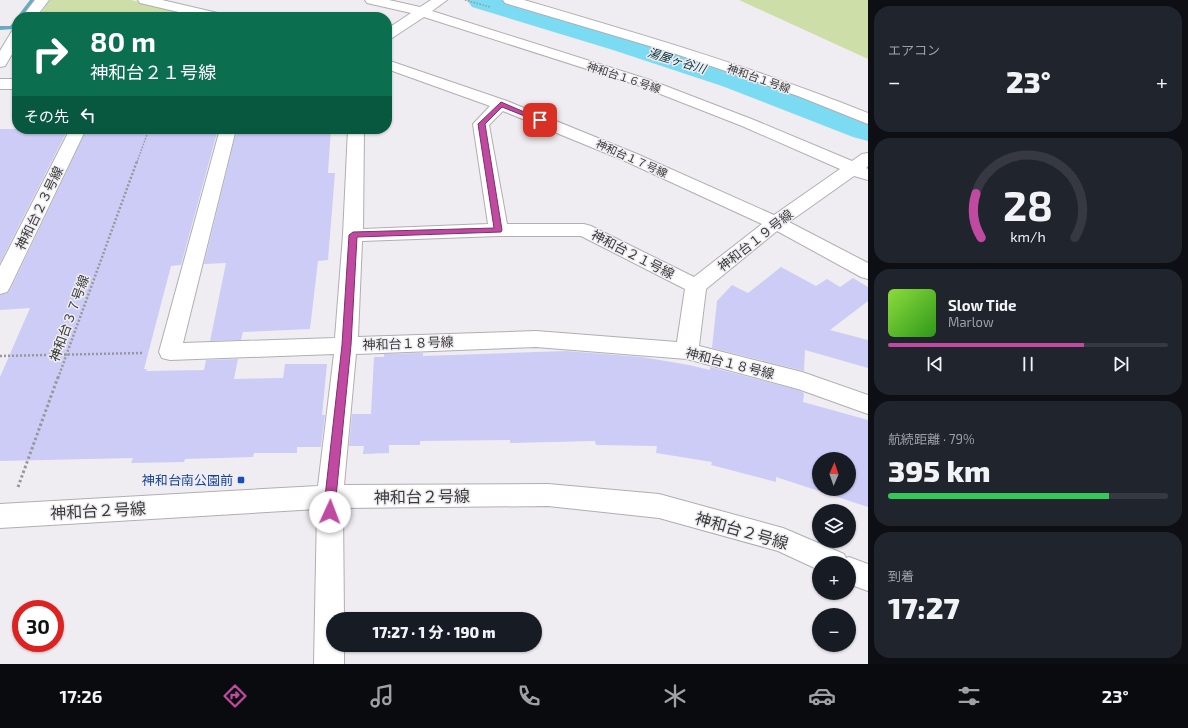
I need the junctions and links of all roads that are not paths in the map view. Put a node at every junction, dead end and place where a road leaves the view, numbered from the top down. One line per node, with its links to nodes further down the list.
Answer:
1 (42, 0): 6 (street)
2 (145, 0): 7 (street)
3 (372, 0): 8 (street, 神和台１６号線)
4 (440, 0): 8 (street)
5 (510, 0): 18 (street, 神和台１号線)
6 (33, 12)
7 (195, 12)
8 (422, 12): 11 (street); 22 (street, 神和台１６号線)
9 (0, 32): 10 (street)
10 (12, 33)
11 (392, 33)
12 (12, 42): 13 (street)
13 (0, 62)
14 (392, 66): 17 (street, 神和台１７号線)
15 (0, 84): 16 (street)
16 (12, 84)
17 (501, 104): 23 (street, 神和台１７号線); 24 (street)
18 (868, 119)
19 (76, 134): 28 (street, 神和台２３号線)
20 (227, 134): 29 (street, 神和台１８号線)
21 (356, 134): 25 (street)
22 (863, 167): 23 (street, 神和台１９号線)
23 (775, 223): 26 (street, 神和台１７号線); 27 (street, 神和台１９号線)
24 (498, 230): 25 (street, 神和台２１号線); 27 (street, 神和台２１号線)
25 (353, 235): 29 (street)
26 (868, 272)
27 (696, 286): 30 (street)
28 (0, 287)
29 (346, 345): 30 (street, 神和台１８号線); 32 (street)
30 (687, 351): 31 (street, 神和台１８号線)
31 (868, 405)
32 (330, 497): 33 (street, 神和台２号線); 34 (street, 神和台２号線); 37 (street)
33 (4, 515)
34 (818, 556)
35 (856, 573): 36 (street)
36 (868, 578)
37 (329, 664)

